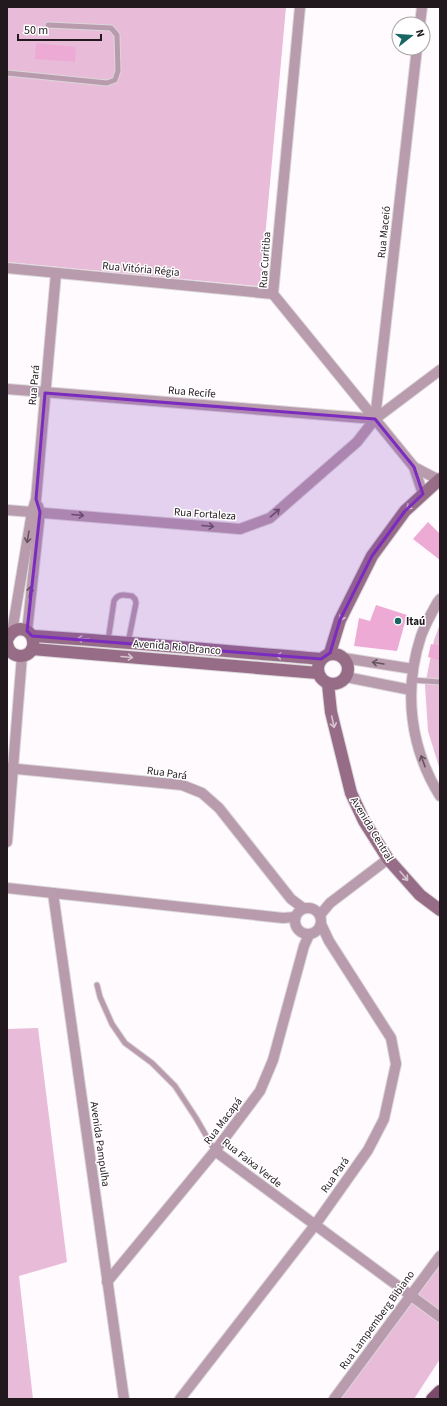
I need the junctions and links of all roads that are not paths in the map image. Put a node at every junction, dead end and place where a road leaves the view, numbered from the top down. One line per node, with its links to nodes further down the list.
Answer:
1 (300, 7): 7 (street, Rua Curitiba)
2 (48, 25): 4 (lane)
3 (416, 56): 11 (street, Rua Maceió)
4 (7, 74)
5 (7, 268): 6 (street, Rua Vitória Régia)
6 (56, 273): 7 (street, Rua Vitória Régia); 10 (street, Rua Pará)
7 (273, 294): 11 (street, Rua Curitiba)
8 (440, 370): 11 (street, Rua Fortaleza)
9 (7, 389): 10 (street, Rua Recife)
10 (45, 392): 11 (street, Rua Recife); 16 (street, Rua Pará)
11 (375, 419): 12 (street, Rua Curitiba); 16 (street, Rua Fortaleza, one-way to 11)
12 (414, 467): 13 (street, Rua Curitiba); 14 (street, Rua Curitiba)
13 (439, 480): 14 (street)
14 (423, 494): 27 (street, one-way to 27)
15 (7, 510): 16 (street, Rua Fortaleza)
16 (36, 512): 18 (street, Rua Pará, one-way to 18); 19 (street, Rua Pará, one-way to 16)
17 (440, 599): 29 (street)
18 (16, 609): 19 (street); 21 (street, Rua Pará)
19 (28, 610): 20 (street, Rua Pará)
20 (30, 634): 21 (street); 22 (street, Avenida Rio Branco, one-way to 20); 25 (street)
21 (8, 637): 24 (street)
22 (108, 641): 23 (street, Avenida Rio Branco); 23 (lane)
23 (128, 643): 27 (street, Avenida Rio Branco, one-way to 23)
24 (7, 648): 26 (street)
25 (32, 649): 26 (street); 30 (street, Avenida Rio Branco, one-way to 30)
26 (22, 656): 35 (street)
27 (325, 656): 28 (street); 30 (street)
28 (344, 658): 29 (street, one-way to 28); 31 (street)
29 (413, 669): 34 (street)
30 (318, 673): 33 (street)
31 (346, 677): 33 (street); 34 (street)
32 (440, 682): 34 (lane)
33 (328, 684): 38 (street, Avenida Central, one-way to 38)
34 (411, 685): 36 (street, one-way to 34)
35 (10, 768): 37 (street); 42 (street, Rua Pará)
36 (440, 796)
37 (7, 842)
38 (388, 859): 41 (street, Avenida Central, one-way to 41); 43 (street)
39 (7, 888): 40 (street)
40 (53, 893): 42 (street); 48 (street, Avenida Pampulha)
41 (440, 910)
42 (297, 915): 43 (street, Rua Pará); 43 (street)
43 (314, 925): 45 (street, Rua Macapá); 46 (street, Rua Pará)
44 (97, 985): 45 (lane, Rua Faixa Verde)
45 (215, 1152): 46 (street, Rua Faixa Verde); 48 (street, Rua Macapá)
46 (315, 1225): 49 (street, Rua Faixa Verde); 53 (street, Rua Pará)
47 (440, 1256): 49 (street, Rua Lampemberg Bibiano)
48 (107, 1282): 52 (street, Avenida Pampulha)
49 (410, 1296): 50 (street, Rua Faixa Verde); 54 (street, Rua Lampemberg Bibiano)
50 (440, 1317)
51 (440, 1391): 55 (main road)
52 (124, 1399)
53 (180, 1399)
54 (334, 1399)
55 (432, 1399)

